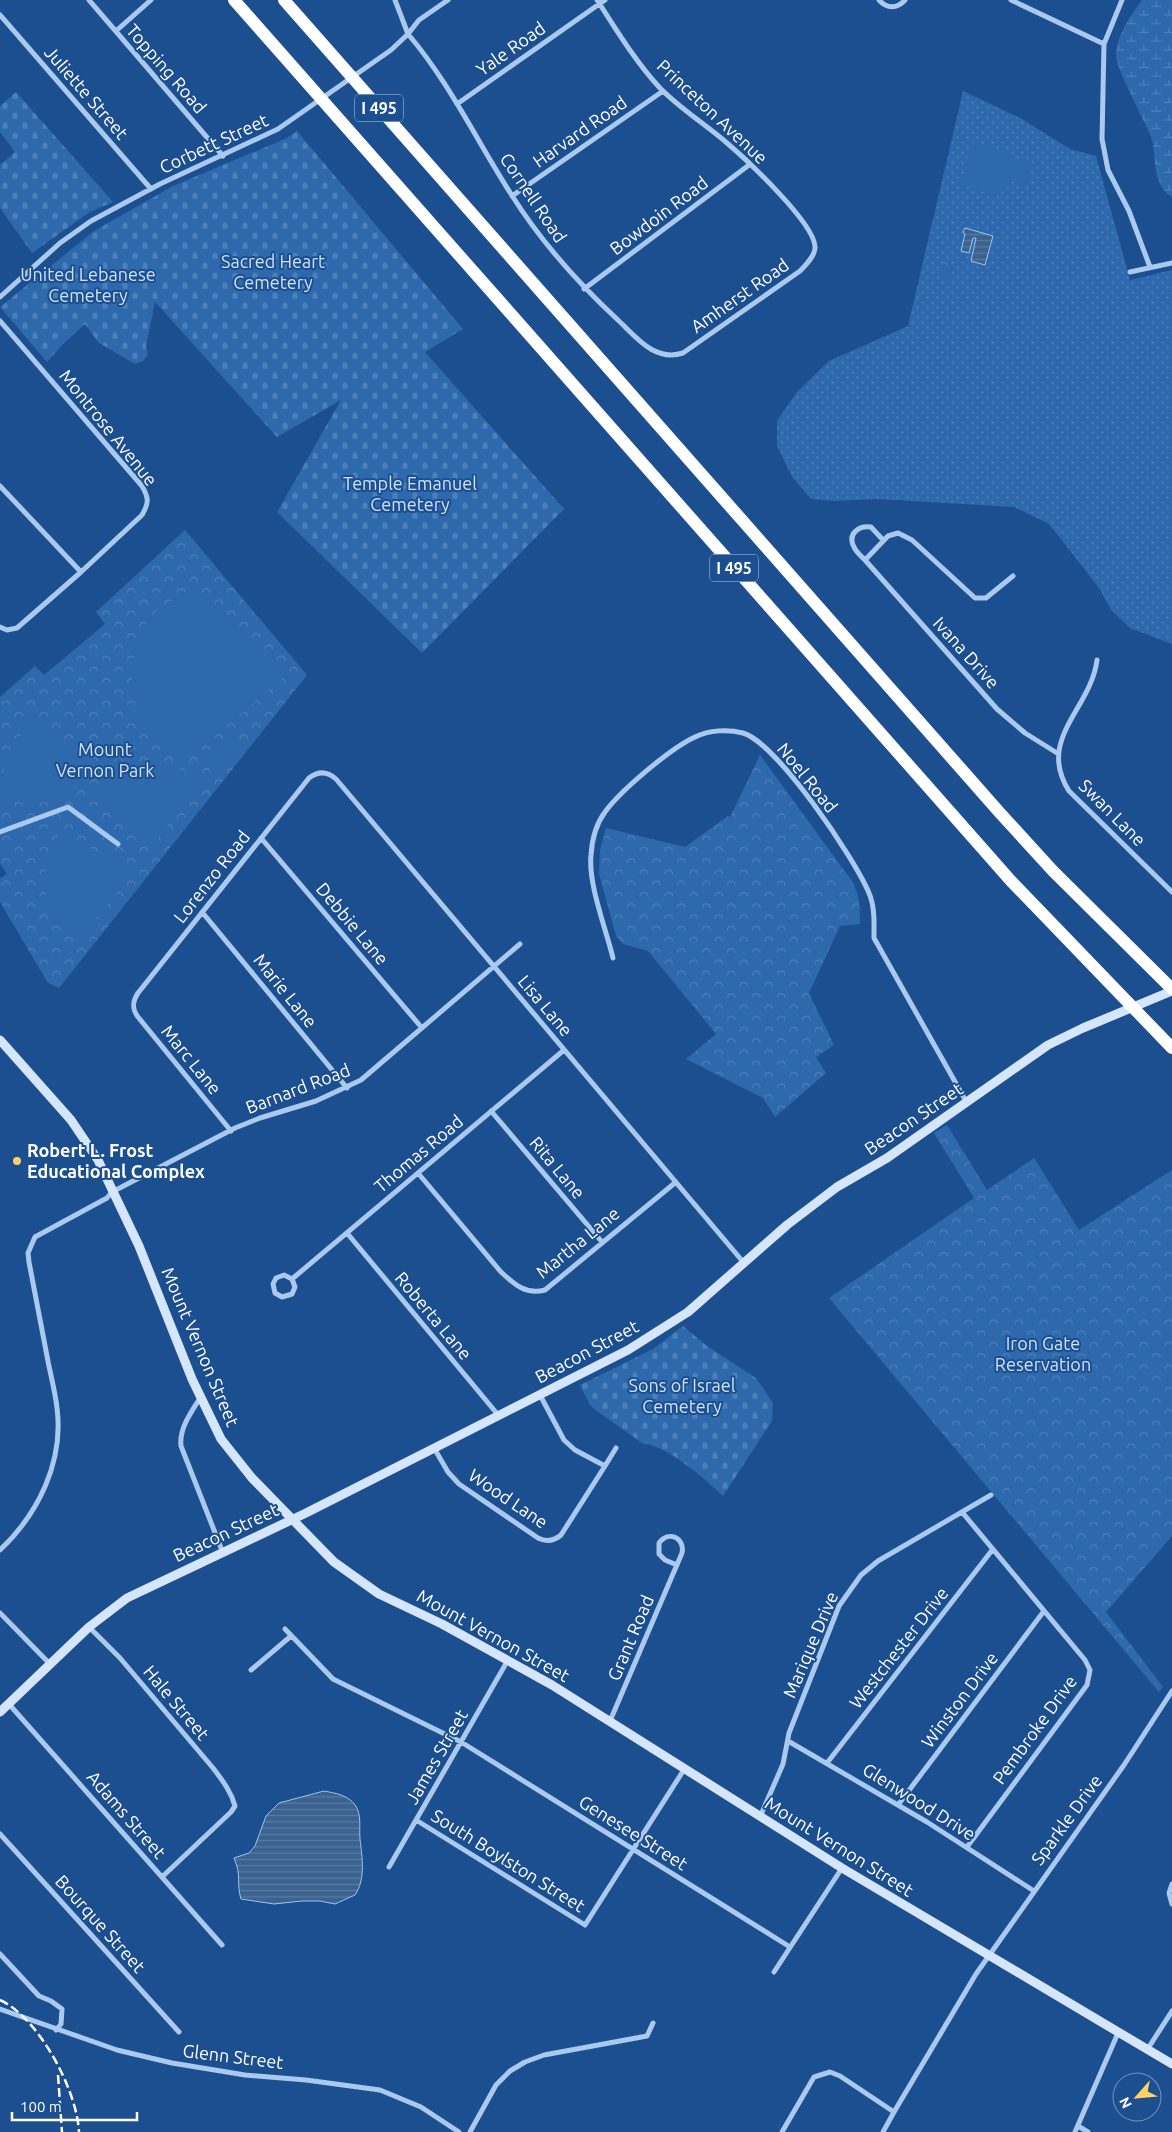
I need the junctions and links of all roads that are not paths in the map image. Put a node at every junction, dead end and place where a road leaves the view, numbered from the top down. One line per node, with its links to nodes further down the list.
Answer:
1 (89, 0): 14 (street, Topping Road)
2 (151, 0): 14 (street)
3 (234, 0): 52 (highway, I 495)
4 (284, 0): 48 (highway, I 495)
5 (395, 0): 15 (street)
6 (448, 0): 15 (street, Corbett Street)
7 (605, 0): 12 (street, Yale Road)
8 (879, 0): 9 (street)
9 (905, 0)
10 (1011, 0): 16 (street)
11 (1122, 0): 16 (street)
12 (598, 2): 17 (street, Princeton Avenue); 18 (street, Yale Road)
13 (0, 15): 21 (street, Juliette Street)
14 (116, 31): 19 (street, Topping Road)
15 (408, 34): 18 (street, Cornell Road); 19 (street, Corbett Street)
16 (1104, 44): 25 (street)
17 (663, 91): 20 (street, Princeton Avenue); 22 (street, Harvard Road)
18 (457, 104): 22 (street, Cornell Road)
19 (223, 156): 21 (street, Corbett Street)
20 (749, 165): 23 (street, Princeton Avenue); 27 (street, Bowdoin Road)
21 (151, 189): 28 (street, Corbett Street)
22 (512, 196): 27 (street, Cornell Road)
23 (814, 239): 30 (street, Amherst Road)
24 (1172, 263): 25 (street)
25 (1150, 267): 26 (street)
26 (1130, 272)
27 (584, 289): 30 (street, Cornell Road)
28 (0, 297)
29 (0, 320): 34 (street, Montrose Avenue)
30 (661, 355)
31 (0, 486): 34 (street)
32 (883, 540): 33 (street); 33 (street, Ivana Drive); 35 (street)
33 (865, 560): 38 (street, Ivana Drive)
34 (81, 572): 36 (street)
35 (1013, 576)
36 (0, 627)
37 (1097, 660): 38 (street, Swan Lane)
38 (1057, 753): 43 (street, Swan Lane)
39 (321, 773): 41 (street, Lorenzo Road); 47 (street, Lisa Lane)
40 (0, 832): 42 (street)
41 (261, 838): 44 (street, Lorenzo Road); 50 (street, Debbie Lane)
42 (118, 844)
43 (1172, 892)
44 (202, 912): 49 (street, Lorenzo Road); 54 (street, Marie Lane)
45 (520, 944): 47 (street, Barnard Road)
46 (613, 958): 55 (street, Noel Road)
47 (494, 966): 50 (street, Barnard Road); 53 (street, Lisa Lane)
48 (1172, 990): 55 (main road, Beacon Street)
49 (133, 1006): 57 (street, Marc Lane)
50 (422, 1028): 54 (street, Barnard Road)
51 (0, 1040): 60 (main road, Mount Vernon Street)
52 (1172, 1048)
53 (564, 1050): 56 (street, Thomas Road); 59 (street, Lisa Lane)
54 (347, 1088): 57 (street, Barnard Road)
55 (967, 1104): 63 (main road, Beacon Street)
56 (491, 1111): 58 (street, Thomas Road); 62 (street, Rita Lane)
57 (231, 1130): 60 (street, Barnard Road)
58 (418, 1173): 61 (street, Thomas Road); 62 (street, Martha Lane)
59 (676, 1182): 62 (street, Martha Lane); 63 (street, Lisa Lane)
60 (112, 1192): 66 (main road, Mount Vernon Street); 75 (street, Barnard Road)
61 (347, 1233): 64 (street, Thomas Road); 67 (street, Roberta Lane)
62 (602, 1242)
63 (745, 1264): 65 (main road, Beacon Street)
64 (292, 1279): 64 (street, Thomas Road)
65 (540, 1395): 67 (main road, Beacon Street); 70 (street)
66 (200, 1398): 73 (main road, Mount Vernon Street); 76 (street)
67 (499, 1416): 68 (main road, Beacon Street)
68 (434, 1448): 70 (street, Wood Lane); 73 (main road, Beacon Street)
69 (616, 1448): 70 (street, Wood Lane)
70 (605, 1466)
71 (991, 1495): 72 (street, Marique Drive)
72 (962, 1512): 74 (street, Pembroke Drive); 90 (street, Marique Drive)
73 (292, 1520): 76 (main road, Beacon Street); 83 (main road, Mount Vernon Street)
74 (993, 1549): 78 (street, Pembroke Drive); 92 (street, Westchester Drive)
75 (0, 1550)
76 (223, 1552): 80 (main road, Beacon Street)
77 (677, 1565): 77 (street, Grant Road); 89 (street, Grant Road)
78 (1044, 1611): 94 (street, Winston Drive); 98 (street, Pembroke Drive)
79 (0, 1613): 84 (street)
80 (89, 1627): 84 (main road, Beacon Street); 102 (street, Hale Street)
81 (285, 1629): 82 (street, Genesee Street)
82 (291, 1636): 85 (street); 91 (street, Genesee Street)
83 (508, 1660): 89 (main road, Mount Vernon Street); 91 (street, James Street)
84 (49, 1663): 87 (main road, Beacon Street)
85 (251, 1670)
86 (1172, 1692): 104 (street, Sparkle Drive)
87 (8, 1703): 88 (main road, Beacon Street); 102 (street, Adams Street)
88 (0, 1712)
89 (610, 1722): 93 (main road, Mount Vernon Street)
90 (788, 1741): 92 (street, Glenwood Drive); 95 (street, Marique Drive)
91 (461, 1742): 96 (street, James Street); 99 (street, Genesee Street)
92 (827, 1763): 94 (street, Glenwood Drive)
93 (685, 1768): 95 (main road, Mount Vernon Street); 99 (street)
94 (898, 1805): 98 (street, Glenwood Drive)
95 (760, 1817): 101 (main road, Mount Vernon Street)
96 (416, 1820): 99 (street, South Boylston Street); 100 (street, James Street)
97 (0, 1834): 115 (street, Bourque Street)
98 (967, 1847): 104 (street, Glenwood Drive)
99 (633, 1849): 107 (street, Genesee Street)
100 (389, 1867)
101 (842, 1868): 107 (street); 109 (main road, Mount Vernon Street)
102 (162, 1877): 106 (street, Adams Street)
103 (1172, 1884): 105 (street)
104 (1034, 1891): 109 (street, Sparkle Drive)
105 (1172, 1904)
106 (222, 1945)
107 (790, 1947): 110 (street)
108 (0, 1954): 114 (street)
109 (988, 1956): 116 (main road, Mount Vernon Street); 119 (street, Sparkle Drive)
110 (774, 1972)
111 (0, 2009): 114 (street, Glenn Street)
112 (1172, 2011): 117 (street)
113 (653, 2023): 122 (street)
114 (56, 2030): 121 (street, Glenn Street)
115 (179, 2032)
116 (1118, 2033): 117 (main road, Mount Vernon Street); 120 (street)
117 (1146, 2050): 118 (main road, Mount Vernon Street)
118 (1172, 2064)
119 (894, 2112): 123 (street); 124 (street, Sparkle Drive)
120 (1078, 2126): 125 (street); 126 (street)
121 (459, 2132)
122 (470, 2132)
123 (782, 2132)
124 (883, 2132)
125 (1075, 2132)
126 (1088, 2132)

